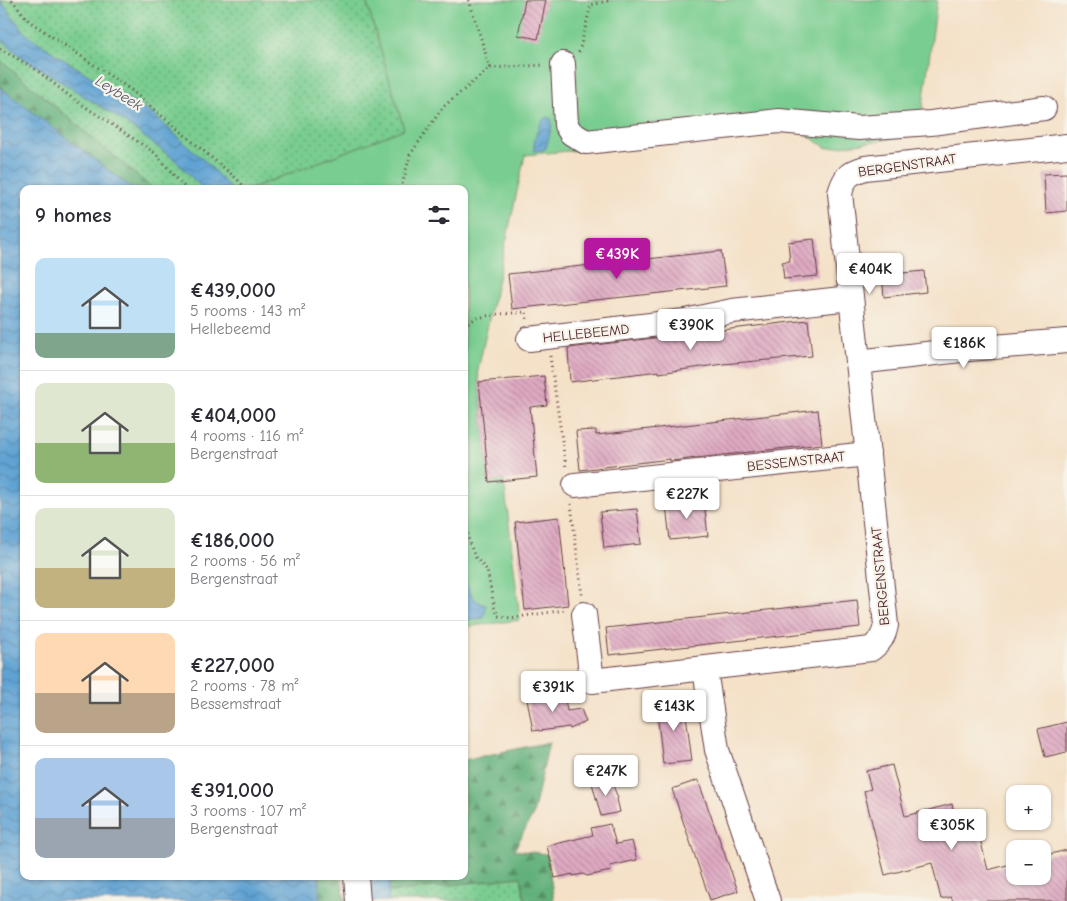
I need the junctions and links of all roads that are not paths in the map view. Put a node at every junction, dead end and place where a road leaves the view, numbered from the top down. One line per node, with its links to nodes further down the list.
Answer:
1 (562, 64): 3 (street)
2 (1044, 108): 3 (street)
3 (931, 123): 5 (street)
4 (1067, 146): 5 (street, BERGENSTRAAT)
5 (932, 161): 6 (street, BERGENSTRAAT)
6 (851, 298): 7 (street, HELLEBEEMD); 9 (street, BERGENSTRAAT)
7 (529, 339)
8 (1067, 341): 9 (street)
9 (858, 362): 10 (street, BERGENSTRAAT)
10 (868, 454): 11 (street, BESSEMSTRAAT); 13 (street, BERGENSTRAAT)
11 (575, 485)
12 (584, 614): 13 (street, BERGENSTRAAT)
13 (705, 669): 16 (street)
14 (356, 880): 15 (street)
15 (358, 901)
16 (768, 901)

